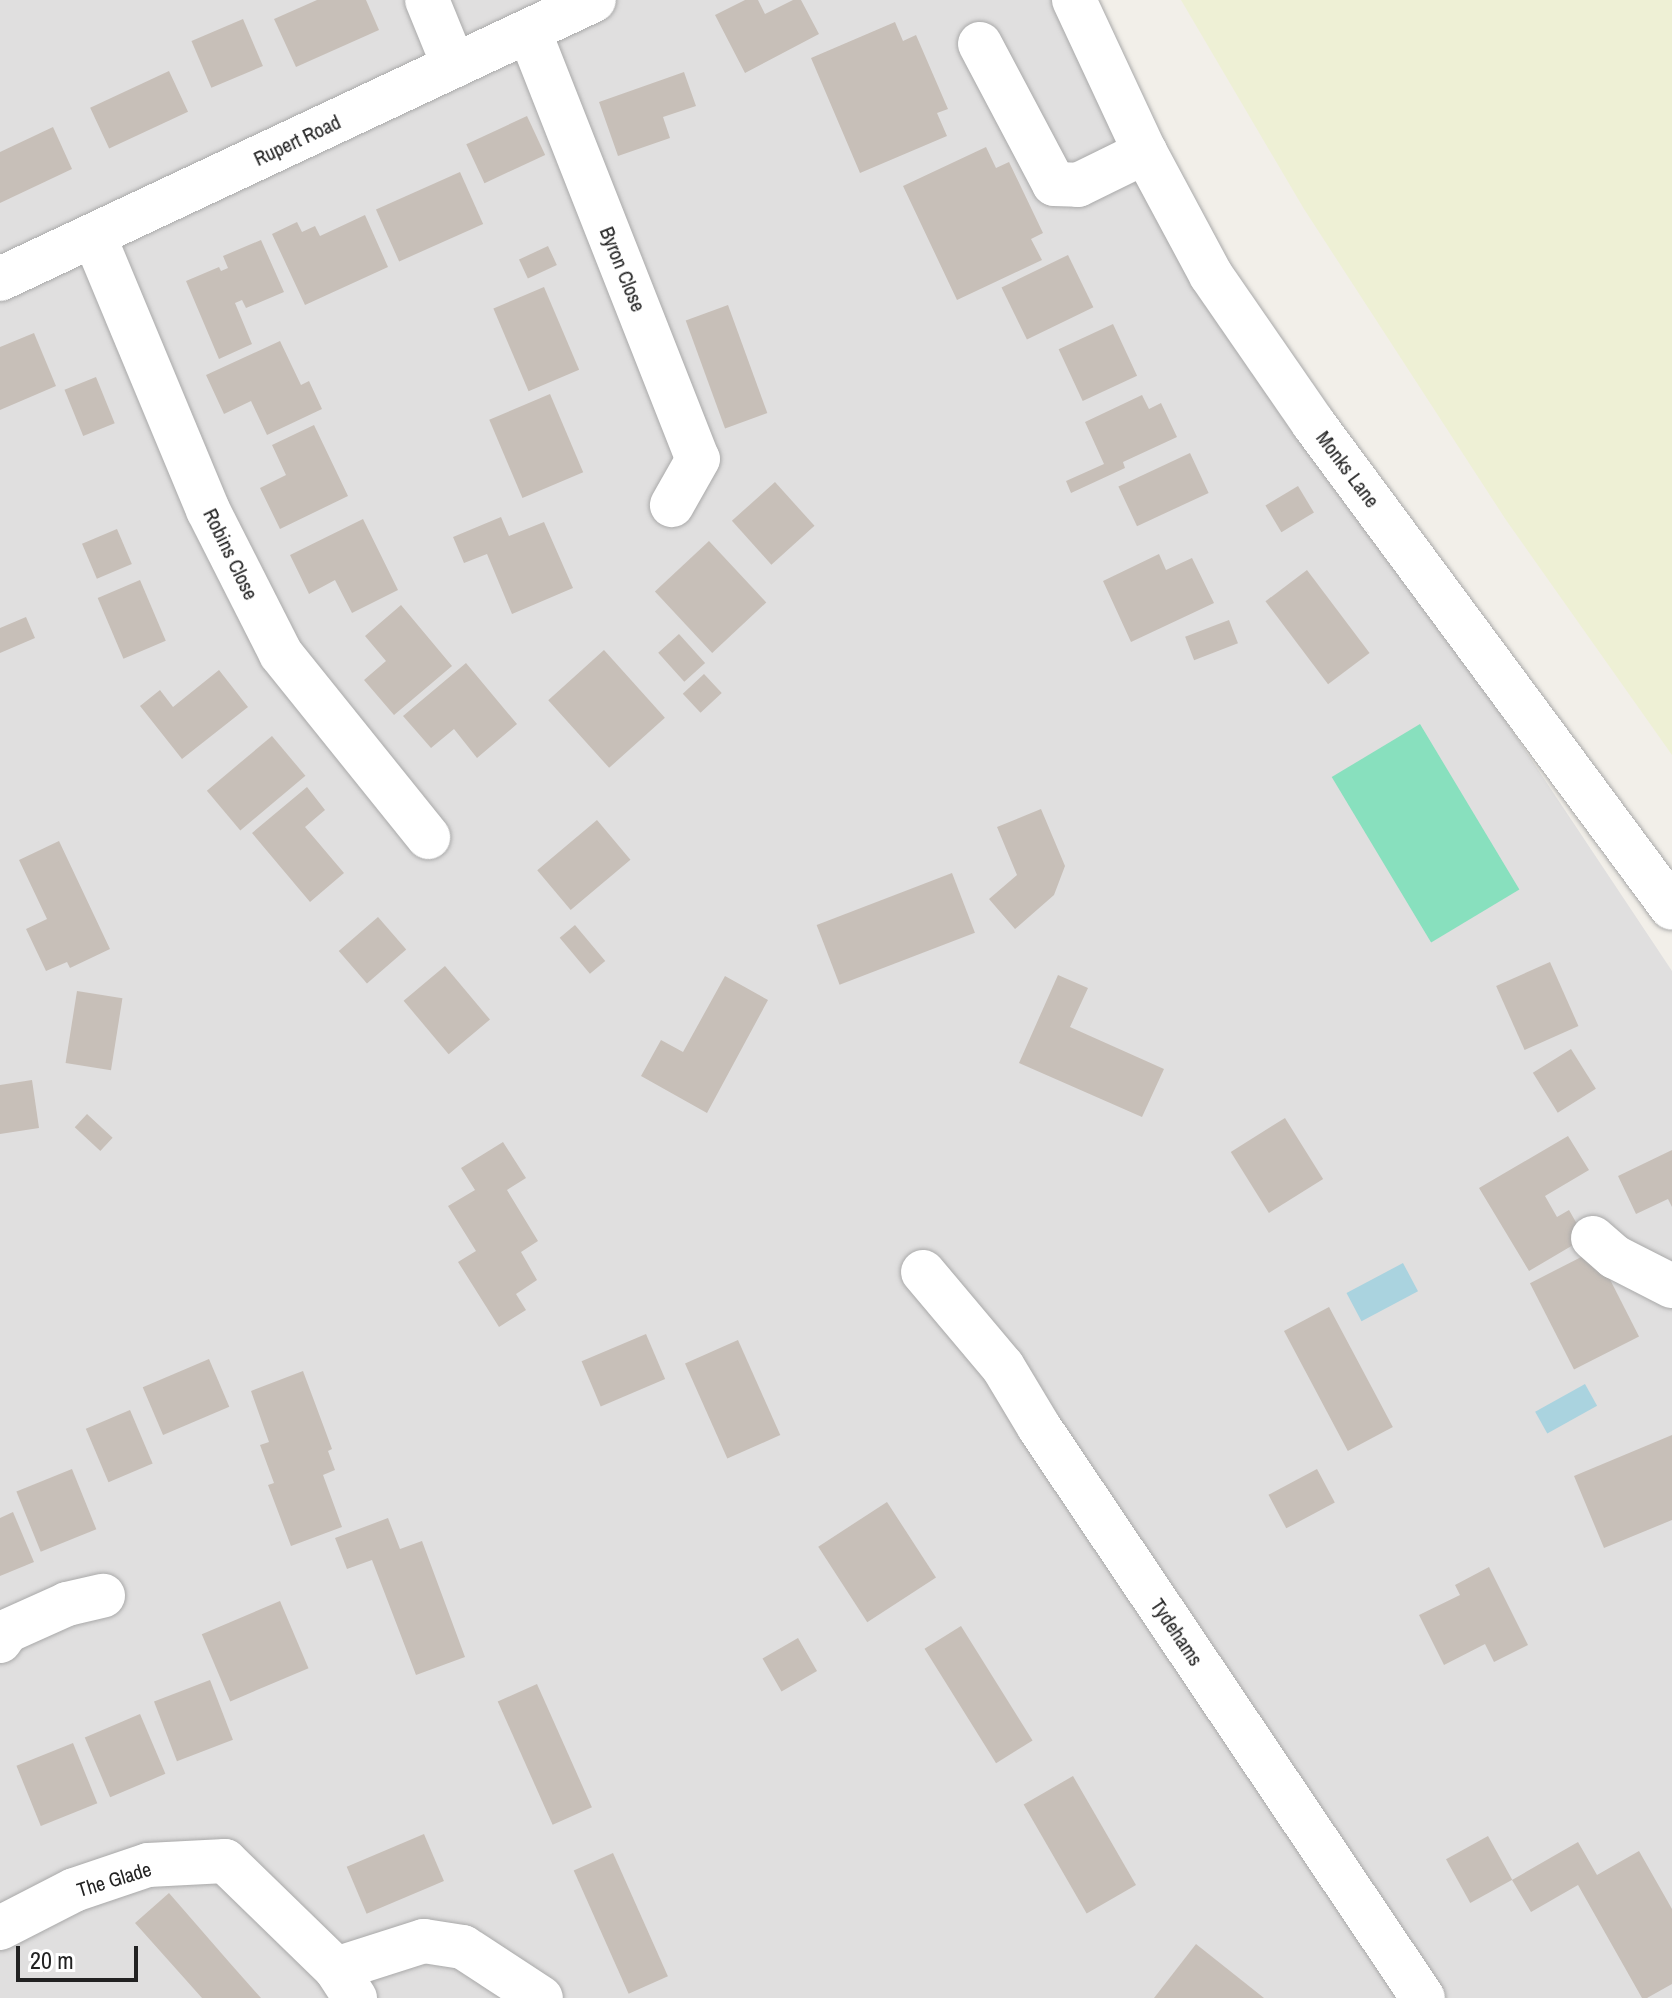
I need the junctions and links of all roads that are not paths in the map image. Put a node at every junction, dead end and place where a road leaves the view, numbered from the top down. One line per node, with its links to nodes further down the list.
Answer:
1 (427, 0): 6 (street)
2 (594, 0): 4 (street, Rupert Road)
3 (1074, 0): 7 (street, Monks Lane)
4 (529, 31): 6 (street, Rupert Road); 10 (street, Byron Close)
5 (980, 44): 7 (street)
6 (454, 66): 8 (street, Rupert Road)
7 (1145, 152): 12 (street, Monks Lane)
8 (94, 236): 9 (street, Rupert Road); 11 (street, Robins Close)
9 (0, 279)
10 (672, 505)
11 (428, 837)
12 (1672, 908)
13 (1593, 1238): 15 (street)
14 (923, 1272): 21 (street, Tydehams)
15 (1672, 1286)
16 (103, 1596): 17 (street)
17 (0, 1641)
18 (0, 1928): 19 (street, The Glade)
19 (345, 1984): 20 (street, The Glade)
20 (541, 1998)
21 (1423, 1998)

